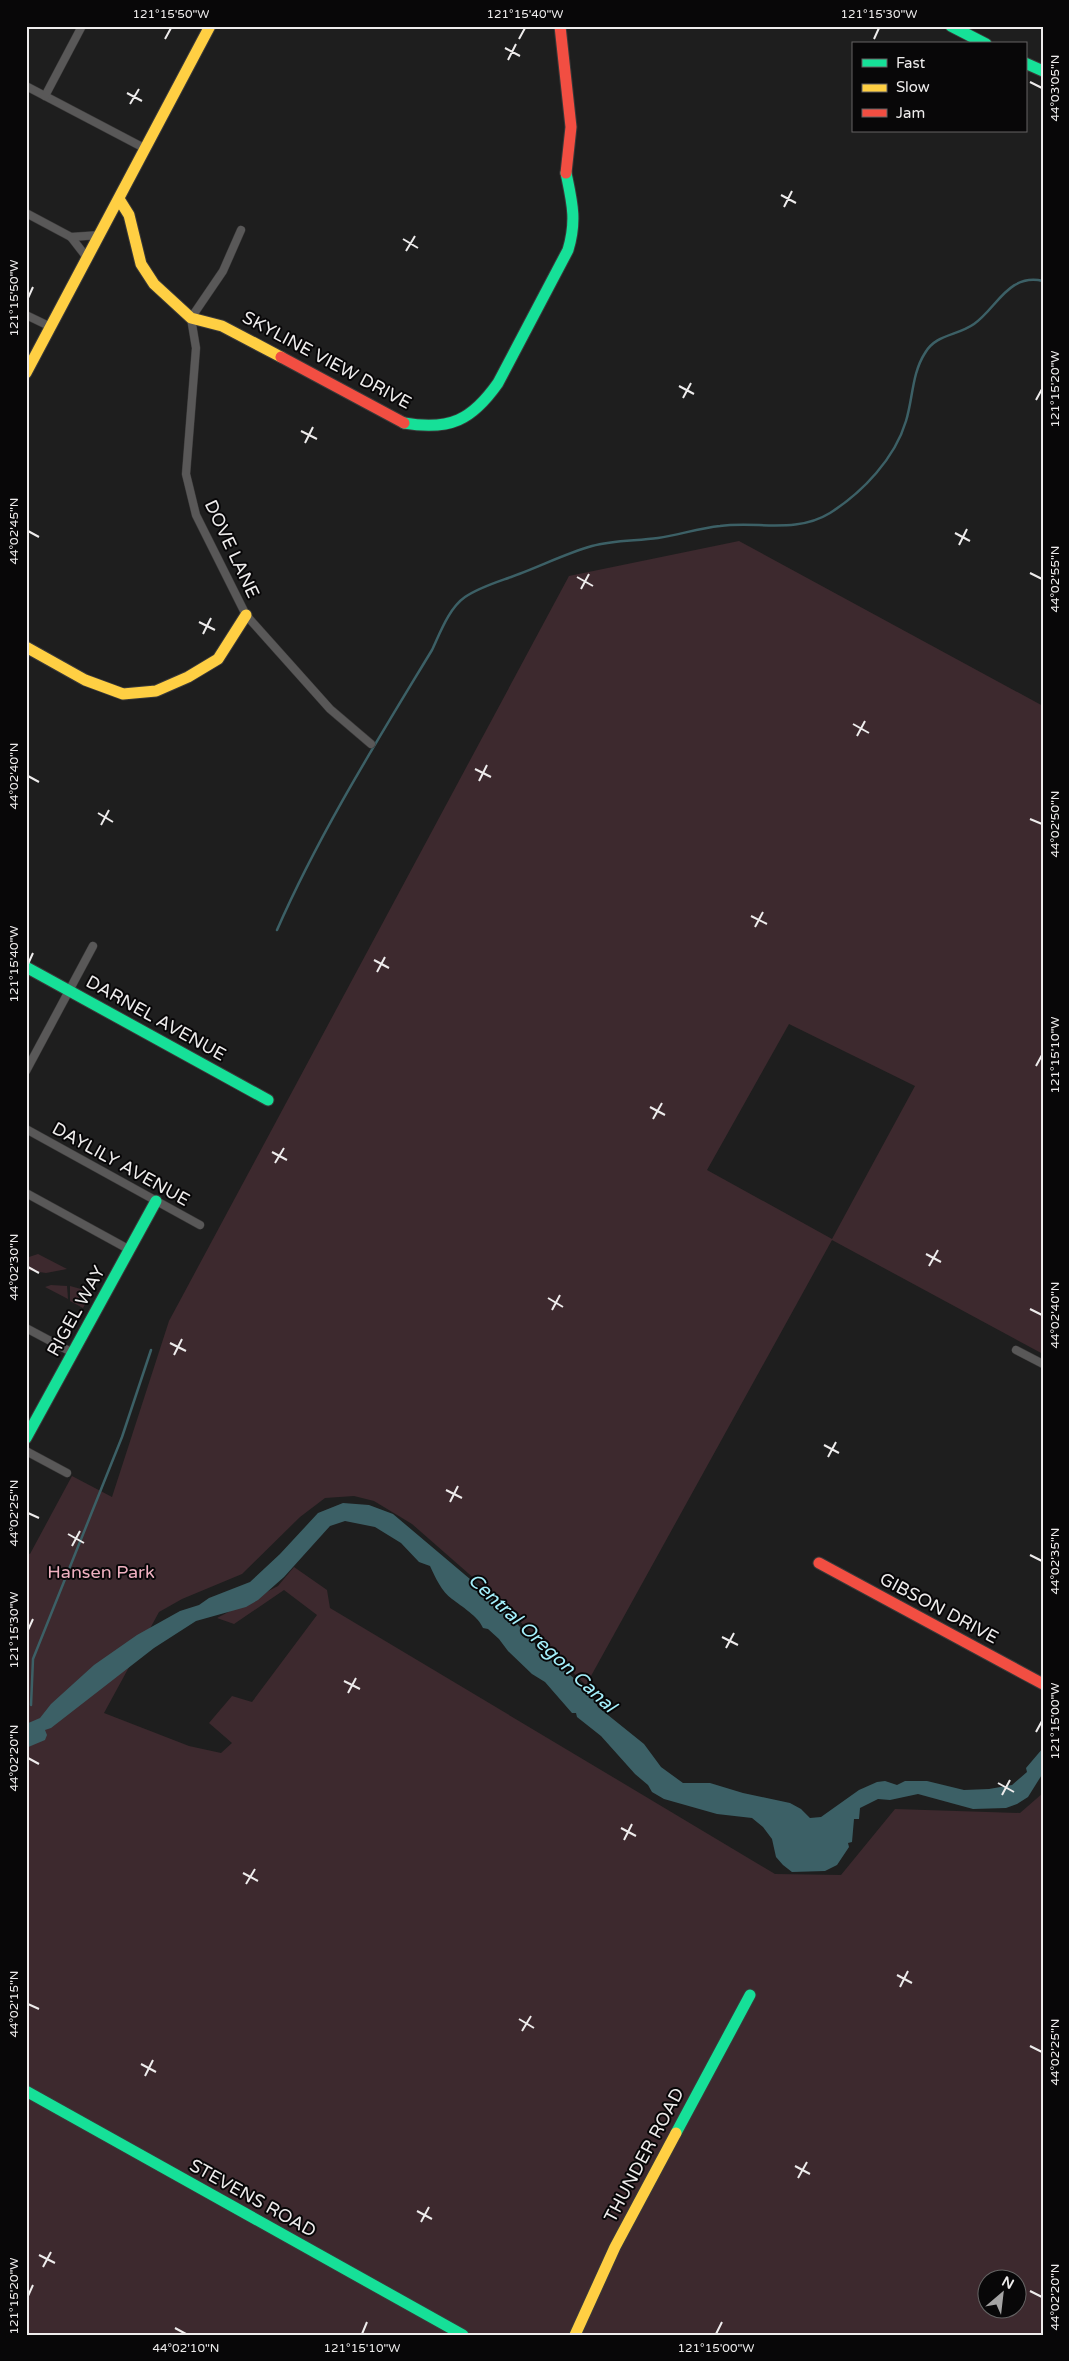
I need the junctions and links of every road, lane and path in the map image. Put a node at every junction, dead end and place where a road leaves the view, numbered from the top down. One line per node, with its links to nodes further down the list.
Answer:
1 (82, 26): 9 (street)
2 (210, 26): 10 (street)
3 (560, 26): 18 (street, SKYLINE VIEW DRIVE)
4 (950, 26): 5 (street)
5 (982, 42)
6 (1026, 63): 7 (street)
7 (1043, 71)
8 (26, 86): 9 (street)
9 (45, 96): 10 (street)
10 (146, 149): 11 (street)
11 (119, 199): 14 (street); 18 (street, SKYLINE VIEW DRIVE)
12 (26, 213): 15 (street)
13 (241, 230): 18 (street)
14 (100, 235): 15 (street); 16 (street)
15 (71, 237): 16 (street)
16 (88, 259): 19 (street)
17 (26, 315): 19 (street)
18 (190, 318): 21 (street, DOVE LANE)
19 (51, 327): 20 (street)
20 (26, 373)
21 (246, 616): 22 (street); 23 (street, DOVE LANE)
22 (26, 647)
23 (371, 744)
24 (93, 946): 26 (street)
25 (26, 967): 26 (street, DARNEL AVENUE)
26 (70, 991): 27 (street); 28 (street, DARNEL AVENUE)
27 (26, 1071)
28 (268, 1100)
29 (26, 1129): 31 (street, DAYLILY AVENUE)
30 (26, 1193): 33 (street)
31 (156, 1201): 32 (street, DAYLILY AVENUE); 33 (street, RIGEL WAY)
32 (200, 1225)
33 (130, 1250): 36 (street, RIGEL WAY)
34 (26, 1328): 36 (street)
35 (1016, 1350): 37 (street)
36 (73, 1353): 38 (street, RIGEL WAY)
37 (1043, 1364)
38 (26, 1438)
39 (26, 1451): 40 (street)
40 (67, 1473)
41 (820, 1563): 42 (street, GIBSON DRIVE)
42 (1043, 1684)
43 (750, 1995): 46 (street, THUNDER ROAD)
44 (26, 2091): 45 (street, STEVENS ROAD)
45 (464, 2335)
46 (575, 2335)

